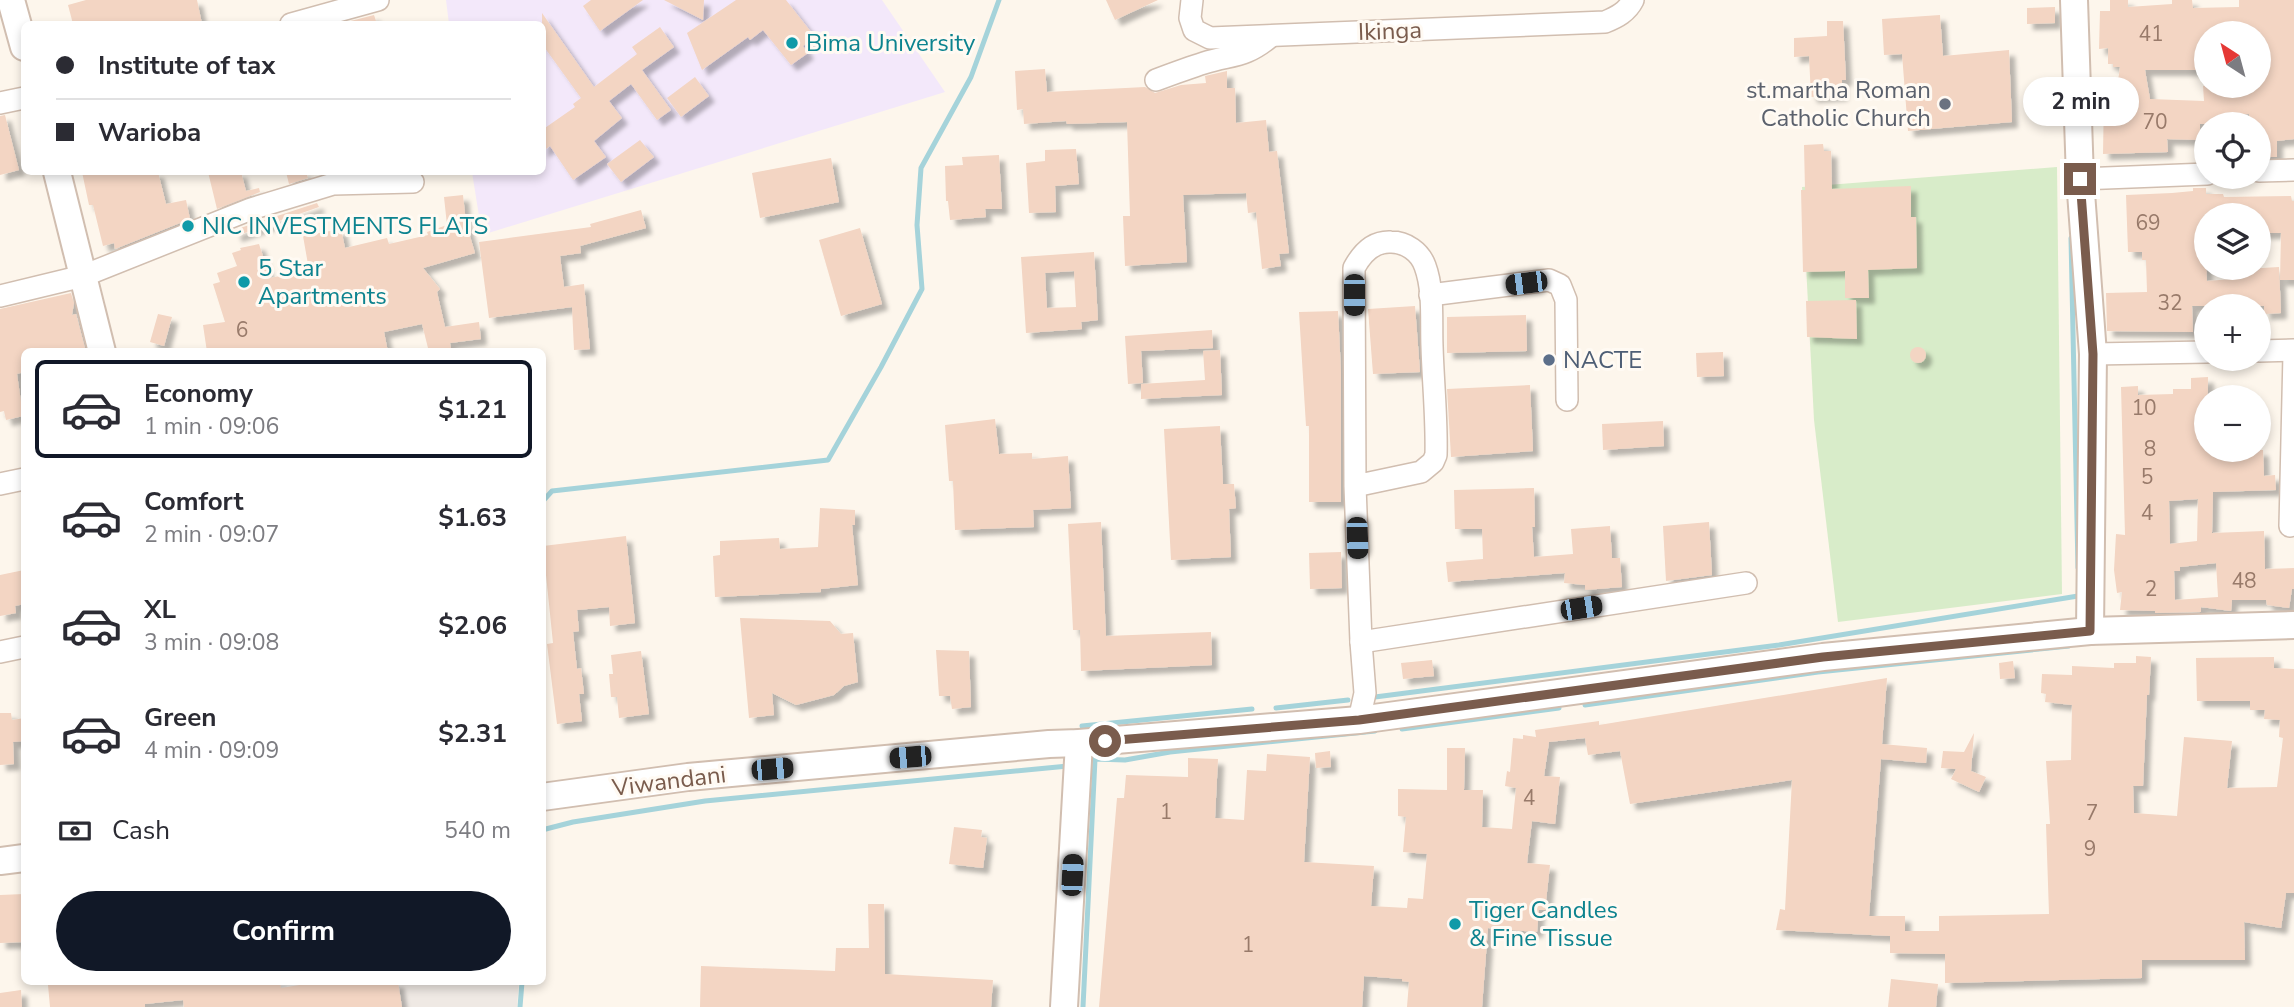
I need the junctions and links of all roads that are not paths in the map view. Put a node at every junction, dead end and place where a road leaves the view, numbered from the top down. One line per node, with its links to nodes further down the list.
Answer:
1 (11, 0): 7 (street)
2 (379, 0): 6 (street)
3 (1192, 0): 8 (street, Ikinga)
4 (1633, 0): 8 (street, Ikinga)
5 (2074, 0): 16 (street)
6 (301, 21)
7 (21, 36)
8 (1271, 36): 9 (street)
9 (1156, 80)
10 (21, 99): 11 (street)
11 (0, 103)
12 (2294, 170): 13 (street)
13 (2271, 171)
14 (58, 175): 18 (street)
15 (2194, 175): 16 (street)
16 (2080, 179): 25 (street)
17 (414, 182): 18 (street)
18 (83, 276): 20 (street); 21 (street)
19 (1430, 295): 26 (street); 29 (street); 29 (street)
20 (0, 296)
21 (101, 348)
22 (2271, 351): 24 (street)
23 (2194, 352): 25 (street)
24 (2294, 352): 30 (street)
25 (2093, 354): 33 (street)
26 (1567, 400)
27 (21, 480): 28 (street)
28 (0, 484)
29 (1355, 486): 34 (street)
30 (2290, 526)
31 (1746, 583): 34 (street)
32 (2294, 625): 33 (street, Viwandani)
33 (2090, 631): 37 (street, Viwandani)
34 (1361, 642): 37 (street)
35 (21, 648): 36 (street)
36 (0, 652)
37 (1359, 720): 38 (street, Viwandani)
38 (1079, 743): 39 (street, Viwandani); 42 (street)
39 (546, 796)
40 (21, 858): 41 (street)
41 (0, 861)
42 (1064, 1007)

